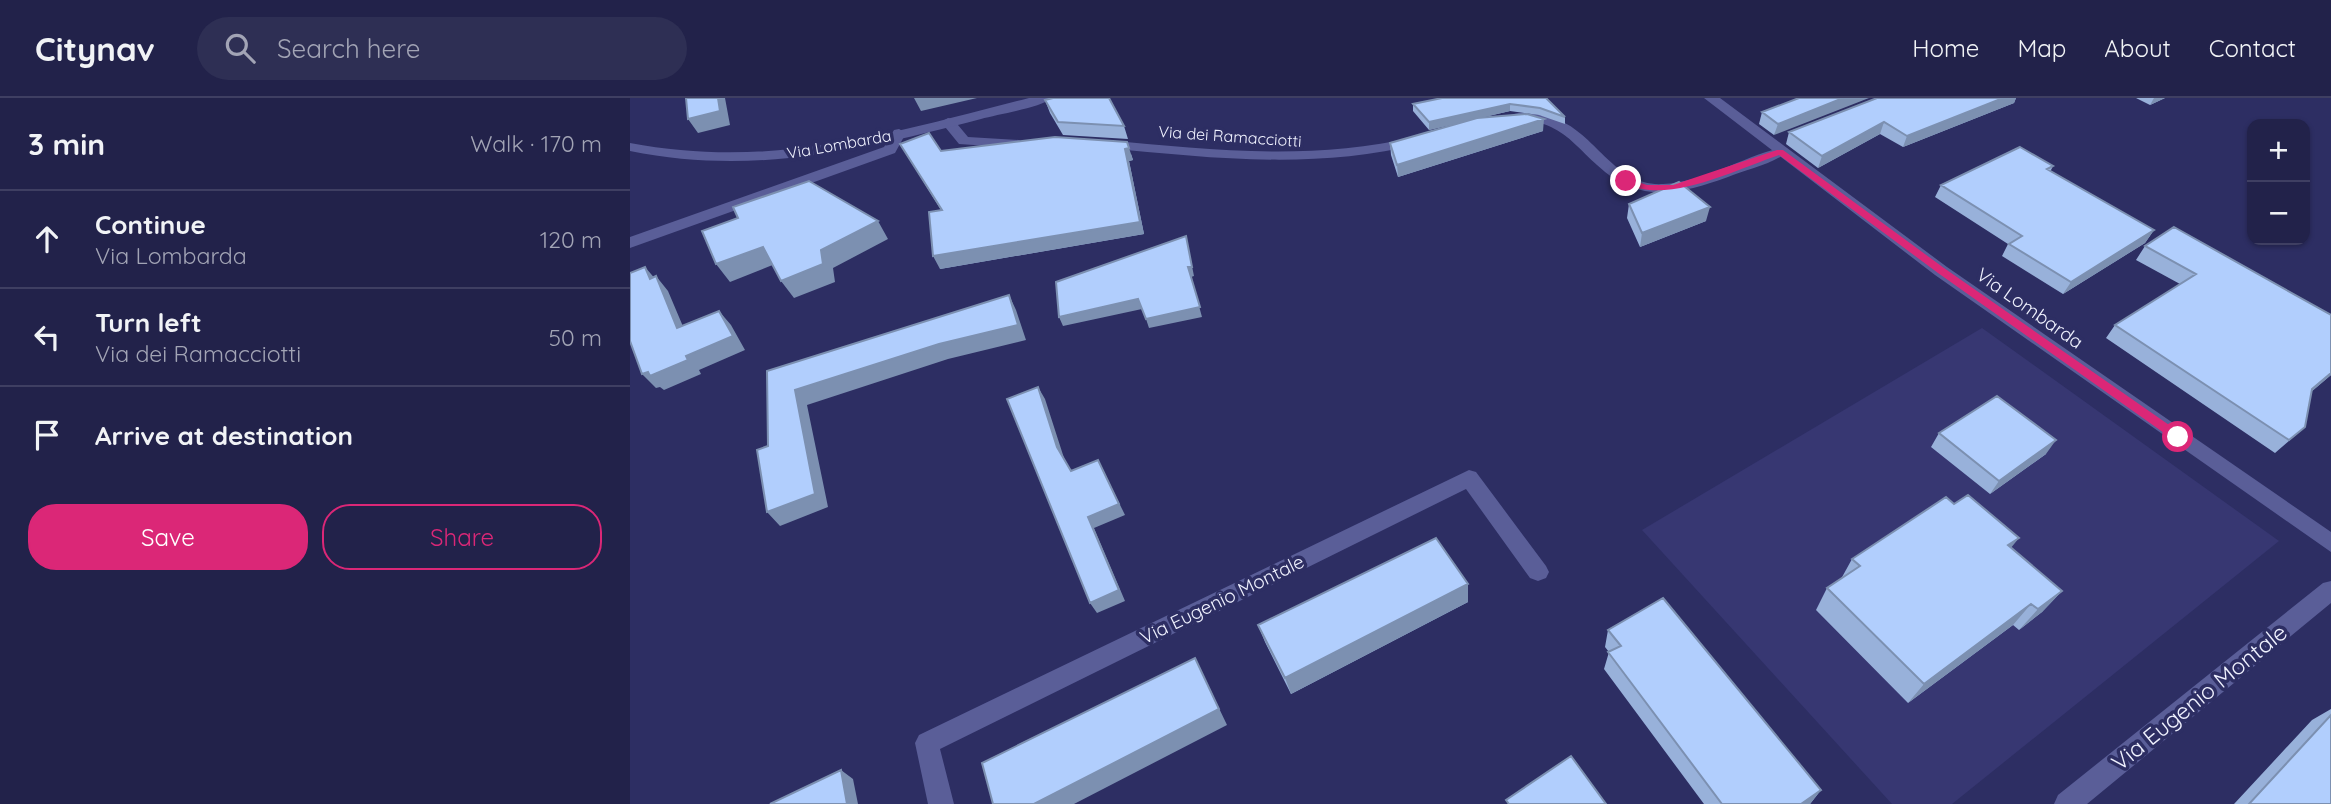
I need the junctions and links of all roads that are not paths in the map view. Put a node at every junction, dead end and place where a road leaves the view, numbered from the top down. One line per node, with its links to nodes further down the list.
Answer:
1 (1045, 98): 4 (street, Via Lombarda)
2 (1712, 98): 11 (street, Via Lombarda)
3 (1501, 119): 11 (street)
4 (948, 122): 5 (street, Via Lombarda); 9 (street)
5 (900, 133): 10 (street, Via Lombarda); 12 (street)
6 (1792, 136): 11 (street)
7 (1424, 139): 8 (street, Via dei Ramacciotti)
8 (1089, 142)
9 (1029, 144)
10 (630, 147)
11 (1774, 147): 13 (street, Via Lombarda)
12 (630, 243)
13 (2331, 543)
14 (1538, 572): 16 (street, Via Eugenio Montale)
15 (2331, 590): 17 (street, Via Eugenio Montale)
16 (941, 804)
17 (2067, 804)

